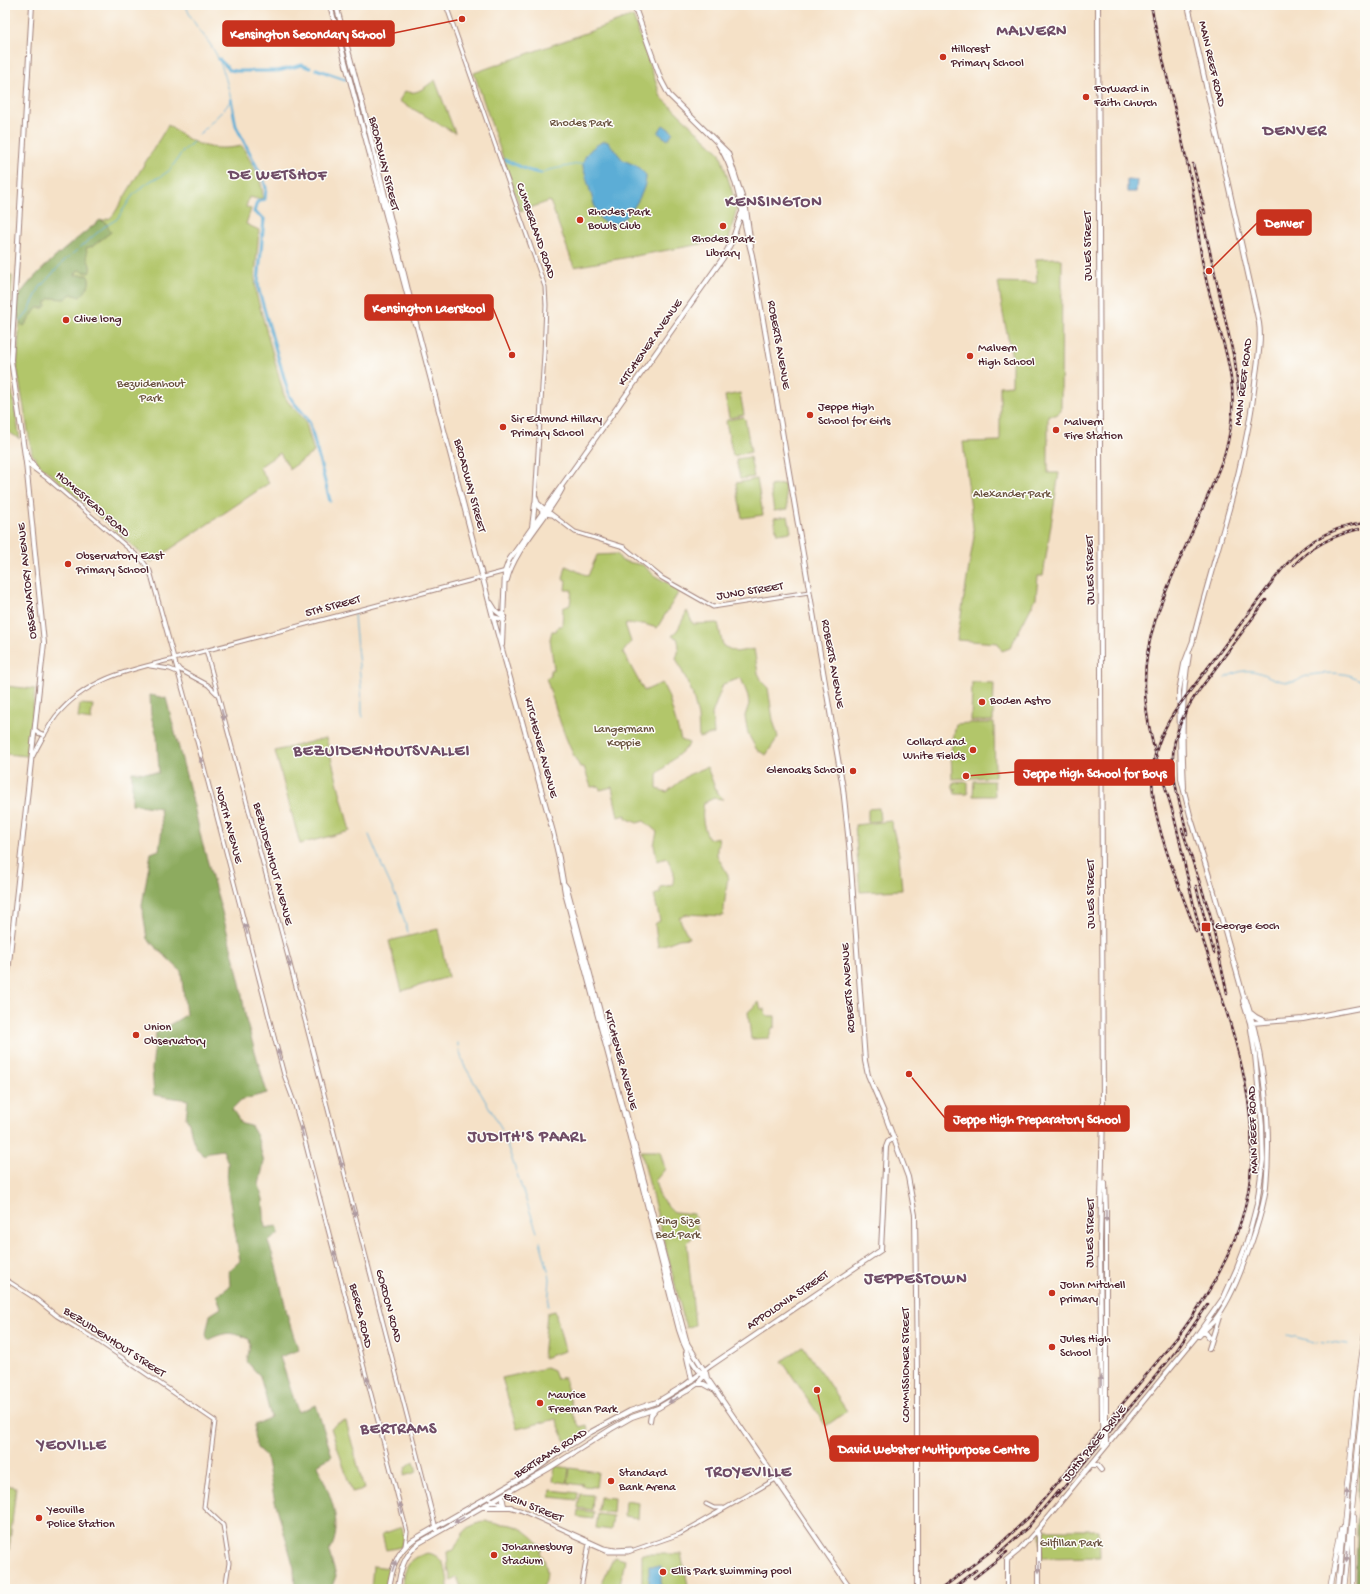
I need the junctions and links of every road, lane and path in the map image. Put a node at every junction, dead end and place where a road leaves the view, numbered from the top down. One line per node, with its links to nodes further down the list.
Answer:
1 (32, 5): 10 (main road, OBSERVATORY AVENUE)
2 (330, 5): 9 (main road, BROADWAY STREET)
3 (336, 5): 9 (main road, BROADWAY STREET)
4 (446, 5): 13 (street, CUMBERLAND ROAD)
5 (634, 5): 8 (main road, ROBERTS AVENUE)
6 (1098, 5): 49 (main road, JULES STREET)
7 (1188, 5): 39 (main road, MAIN REEF ROAD)
8 (744, 210): 15 (main road, KITCHENER AVENUE); 20 (main road, ROBERTS AVENUE)
9 (417, 327): 19 (main road, BROADWAY STREET)
10 (23, 440): 11 (main road, OBSERVATORY AVENUE); 12 (main road)
11 (26, 463): 12 (street, HOMESTEAD ROAD); 35 (main road, OBSERVATORY AVENUE)
12 (36, 469): 17 (street, HOMESTEAD ROAD)
13 (536, 497): 14 (street, CUMBERLAND ROAD); 15 (street)
14 (535, 503): 15 (street); 16 (main road)
15 (547, 512): 16 (main road, KITCHENER AVENUE); 18 (main road, KITCHENER AVENUE); 20 (street, JUNO STREET)
16 (532, 527): 18 (main road, KITCHENER AVENUE)
17 (146, 563): 26 (street, NORTH AVENUE)
18 (508, 570): 19 (street, 5TH STREET); 23 (main road, KITCHENER AVENUE)
19 (483, 577): 21 (main road, BROADWAY STREET); 25 (street, 5TH STREET)
20 (810, 592): 48 (main road, ROBERTS AVENUE)
21 (488, 599): 22 (main road, BROADWAY STREET); 23 (main road)
22 (493, 617): 23 (main road); 24 (main road, BROADWAY STREET)
23 (504, 619): 24 (main road, KITCHENER AVENUE)
24 (502, 649): 38 (main road, KITCHENER AVENUE)
25 (206, 650): 26 (street, 5TH STREET); 34 (street, BEZUIDENHOUT AVENUE)
26 (174, 659): 27 (street, 5TH STREET); 28 (street, NORTH AVENUE)
27 (160, 662): 29 (street, 5TH STREET); 30 (street, 5TH STREET)
28 (175, 664): 31 (street); 32 (street, NORTH AVENUE)
29 (150, 666): 30 (street, 5TH STREET); 32 (street)
30 (140, 667): 36 (street)
31 (183, 671): 33 (street); 34 (street)
32 (177, 672): 33 (street, NORTH AVENUE)
33 (178, 676): 47 (street, NORTH AVENUE, one-way to 33)
34 (218, 696): 46 (street, BEZUIDENHOUT AVENUE, one-way to 46)
35 (35, 730): 36 (main road); 37 (main road, OBSERVATORY AVENUE)
36 (44, 735): 37 (street)
37 (31, 759): 40 (main road, OBSERVATORY AVENUE)
38 (564, 883): 62 (main road); 64 (main road, KITCHENER AVENUE)
39 (1244, 998): 42 (main road, MAIN REEF ROAD); 44 (main road, MAIN REEF ROAD)
40 (5, 1000)
41 (1365, 1007): 43 (main road)
42 (1250, 1011): 43 (main road); 44 (main road, MAIN REEF ROAD)
43 (1265, 1022): 44 (main road); 45 (main road)
44 (1252, 1023): 45 (main road, MAIN REEF ROAD); 54 (main road, MAIN REEF ROAD)
45 (1256, 1030): 54 (main road, MAIN REEF ROAD)
46 (321, 1084): 88 (street, GORDON ROAD, one-way to 88)
47 (290, 1092): 94 (street, BEREA ROAD, one-way to 47)
48 (887, 1121): 50 (main road, COMMISSIONER STREET)
49 (1103, 1135): 52 (main road, JULES STREET); 53 (main road, JULES STREET, one-way to 53)
50 (894, 1138): 64 (main road, APPOLONIA STREET); 100 (main road, COMMISSIONER STREET)
51 (5, 1279): 95 (street, BEZUIDENHOUT STREET)
52 (1101, 1306): 53 (main road); 59 (main road, JULES STREET)
53 (1107, 1306): 60 (main road, JULES STREET)
54 (1220, 1308): 55 (main road, MAIN REEF ROAD); 61 (main road, JOHN PAGE DRIVE); 63 (main road)
55 (1210, 1325): 56 (main road, JOHN PAGE DRIVE)
56 (1202, 1333): 58 (main road); 61 (main road, JOHN PAGE DRIVE)
57 (1365, 1333): 87 (highway, one-way to 57)
58 (1209, 1337)
59 (1101, 1338): 60 (main road); 69 (main road, JULES STREET, one-way to 59)
60 (1107, 1338): 70 (main road, JULES STREET)
61 (1195, 1338): 74 (main road, JOHN PAGE DRIVE)
62 (683, 1343): 64 (main road); 66 (main road)
63 (1209, 1350)
64 (704, 1373): 66 (main road, BERTRAMS ROAD); 67 (main road, BERTRAMS ROAD); 68 (main road)
65 (1365, 1378): 78 (highway)
66 (692, 1380): 79 (main road, BERTRAMS ROAD)
67 (697, 1384): 68 (main road); 71 (main road, BERTRAMS ROAD, one-way to 71)
68 (715, 1390): 77 (main road)
69 (1102, 1401): 70 (main road); 72 (main road, JULES STREET)
70 (1107, 1401): 72 (main road, JULES STREET)
71 (658, 1408): 73 (main road); 80 (main road, BERTRAMS ROAD)
72 (1104, 1419): 74 (main road, JULES STREET, bridge)
73 (650, 1421)
74 (1104, 1447): 75 (main road, JOHN PAGE DRIVE)
75 (1091, 1465): 76 (main road); 89 (main road, JOHN PAGE DRIVE)
76 (1102, 1470)
77 (776, 1479): 86 (street, ERIN STREET); 99 (main road)
78 (1353, 1492): 105 (highway, one-way to 105); 106 (highway)
79 (489, 1496): 81 (street, ERIN STREET); 88 (main road, BERTRAMS ROAD)
80 (502, 1496): 81 (main road, BERTRAMS ROAD); 83 (main road)
81 (493, 1501): 83 (street, ERIN STREET); 85 (main road, BERTRAMS ROAD)
82 (706, 1504): 86 (street)
83 (504, 1506): 84 (street, ERIN STREET)
84 (511, 1507): 85 (main road); 92 (street, ERIN STREET)
85 (481, 1508): 90 (main road, BERTRAMS ROAD, one-way to 90)
86 (726, 1508): 92 (street, ERIN STREET)
87 (1346, 1508): 103 (highway); 104 (highway)
88 (436, 1527): 90 (street, GORDON ROAD); 94 (main road, BERTRAMS ROAD)
89 (1037, 1531): 91 (main road, JOHN PAGE DRIVE); 93 (main road)
90 (438, 1532): 97 (main road, BERTRAMS ROAD)
91 (1031, 1538): 93 (main road); 101 (main road, JOHN PAGE DRIVE)
92 (589, 1543): 98 (street)
93 (1038, 1545): 102 (main road, one-way to 102)
94 (405, 1546): 96 (main road, one-way to 94)
95 (225, 1589)
96 (389, 1589)
97 (398, 1589)
98 (581, 1589)
99 (851, 1589)
100 (917, 1589)
101 (1007, 1589)
102 (1039, 1589)
103 (1330, 1589)
104 (1338, 1589)
105 (1344, 1589)
106 (1353, 1589)

